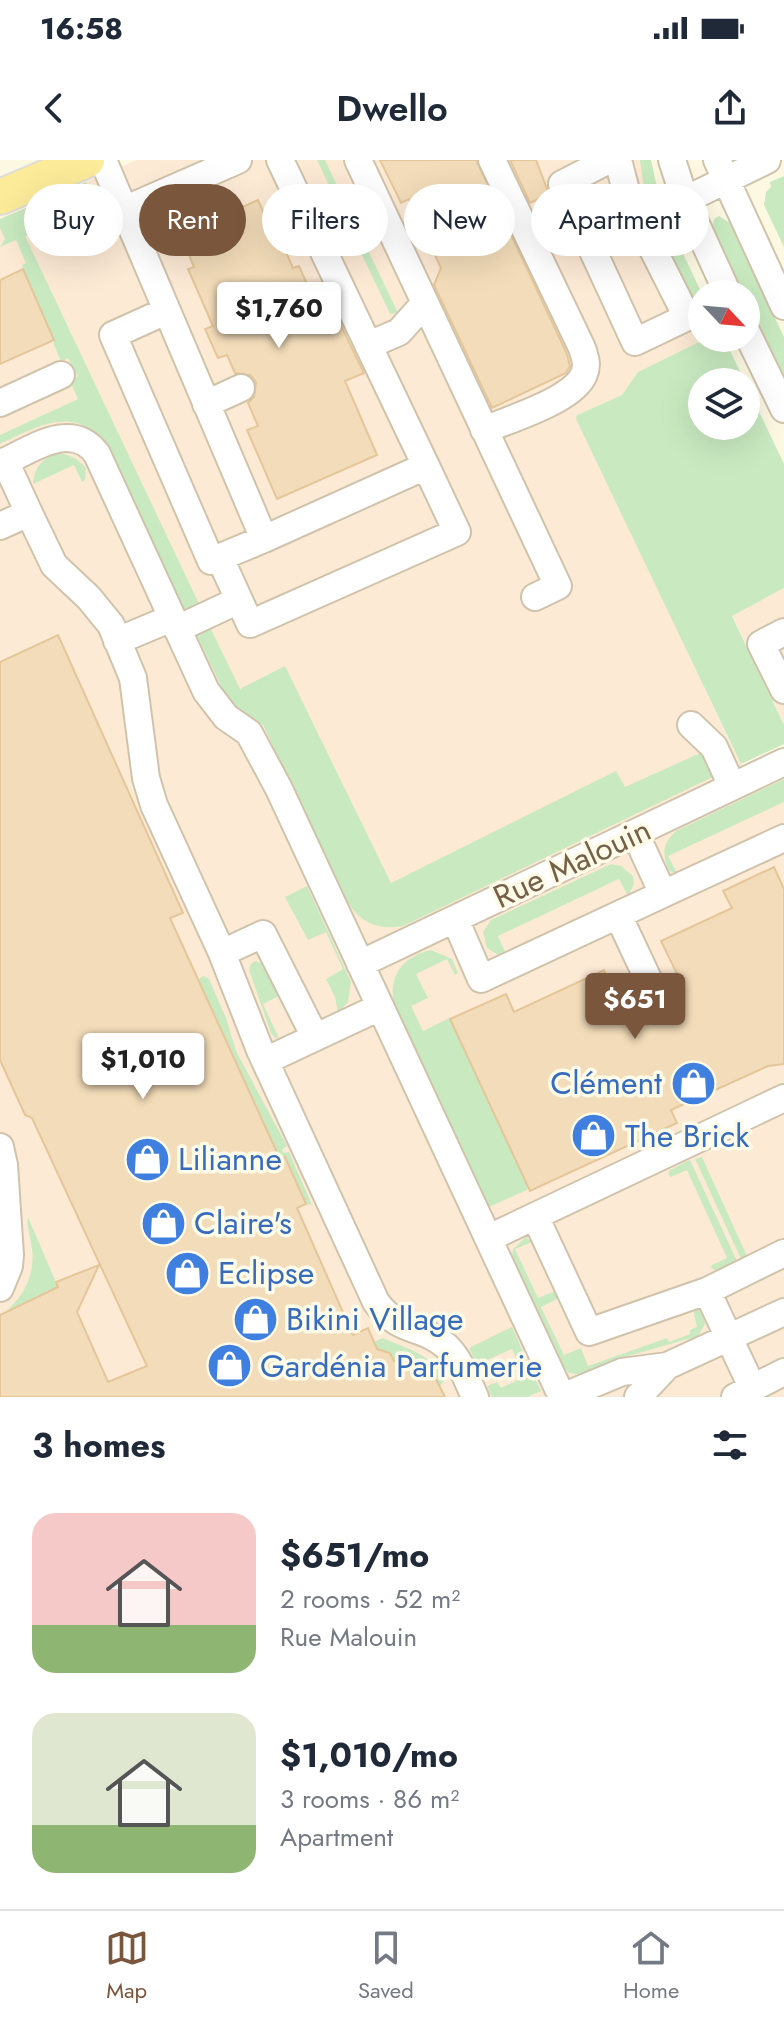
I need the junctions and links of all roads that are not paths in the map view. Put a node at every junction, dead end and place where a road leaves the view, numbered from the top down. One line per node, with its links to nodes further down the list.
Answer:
1 (87, 160): 14 (main road)
2 (103, 160): 15 (street)
3 (238, 160): 15 (street)
4 (280, 160): 23 (street)
5 (358, 160): 18 (street)
6 (492, 160): 30 (street)
7 (609, 160): 22 (street)
8 (618, 160): 19 (street)
9 (672, 160): 12 (street)
10 (767, 160): 11 (street)
11 (721, 170): 13 (street); 20 (street)
12 (680, 184)
13 (704, 184)
14 (0, 197)
15 (124, 210): 21 (street)
16 (709, 252): 17 (street)
17 (722, 280)
18 (425, 303): 23 (street); 30 (street)
19 (688, 304)
20 (784, 306)
21 (166, 311): 28 (street); 36 (street)
22 (688, 317)
23 (369, 345): 32 (street)
24 (756, 352): 29 (street)
25 (61, 375): 27 (street)
26 (241, 388): 28 (street)
27 (0, 403)
28 (206, 404): 35 (street)
29 (784, 409)
30 (484, 430): 37 (street)
31 (3, 462): 33 (street); 39 (street)
32 (426, 466): 35 (street); 38 (street)
33 (29, 513): 34 (street); 41 (street)
34 (0, 526)
35 (264, 539): 36 (street)
36 (220, 558): 38 (street)
37 (535, 597)
38 (239, 600): 39 (street)
39 (174, 624): 41 (street); 52 (street)
40 (784, 632): 42 (street)
41 (117, 641): 51 (street)
42 (784, 690)
43 (691, 725): 45 (street)
44 (784, 762): 45 (street, Rue Malouin)
45 (732, 786): 46 (street, Rue Malouin)
46 (635, 833): 48 (street); 50 (street, Rue Malouin)
47 (784, 838): 48 (street)
48 (663, 894): 49 (street)
49 (618, 915): 50 (street); 53 (street)
50 (455, 919): 52 (street, Rue Malouin)
51 (222, 953): 55 (street); 56 (street)
52 (360, 964): 54 (street)
53 (649, 981)
54 (380, 1007): 55 (street); 60 (street)
55 (315, 1037): 56 (street)
56 (265, 1061): 69 (street)
57 (784, 1098): 59 (street)
58 (0, 1147): 62 (street)
59 (535, 1216): 60 (street); 63 (street)
60 (489, 1238): 70 (street)
61 (784, 1253): 63 (street)
62 (0, 1288)
63 (707, 1291): 65 (street)
64 (784, 1312): 65 (street)
65 (728, 1338): 66 (street); 68 (street)
66 (667, 1366): 70 (street); 71 (street)
67 (784, 1372): 68 (street)
68 (743, 1392)
69 (475, 1397)
70 (562, 1397)
71 (638, 1397)

